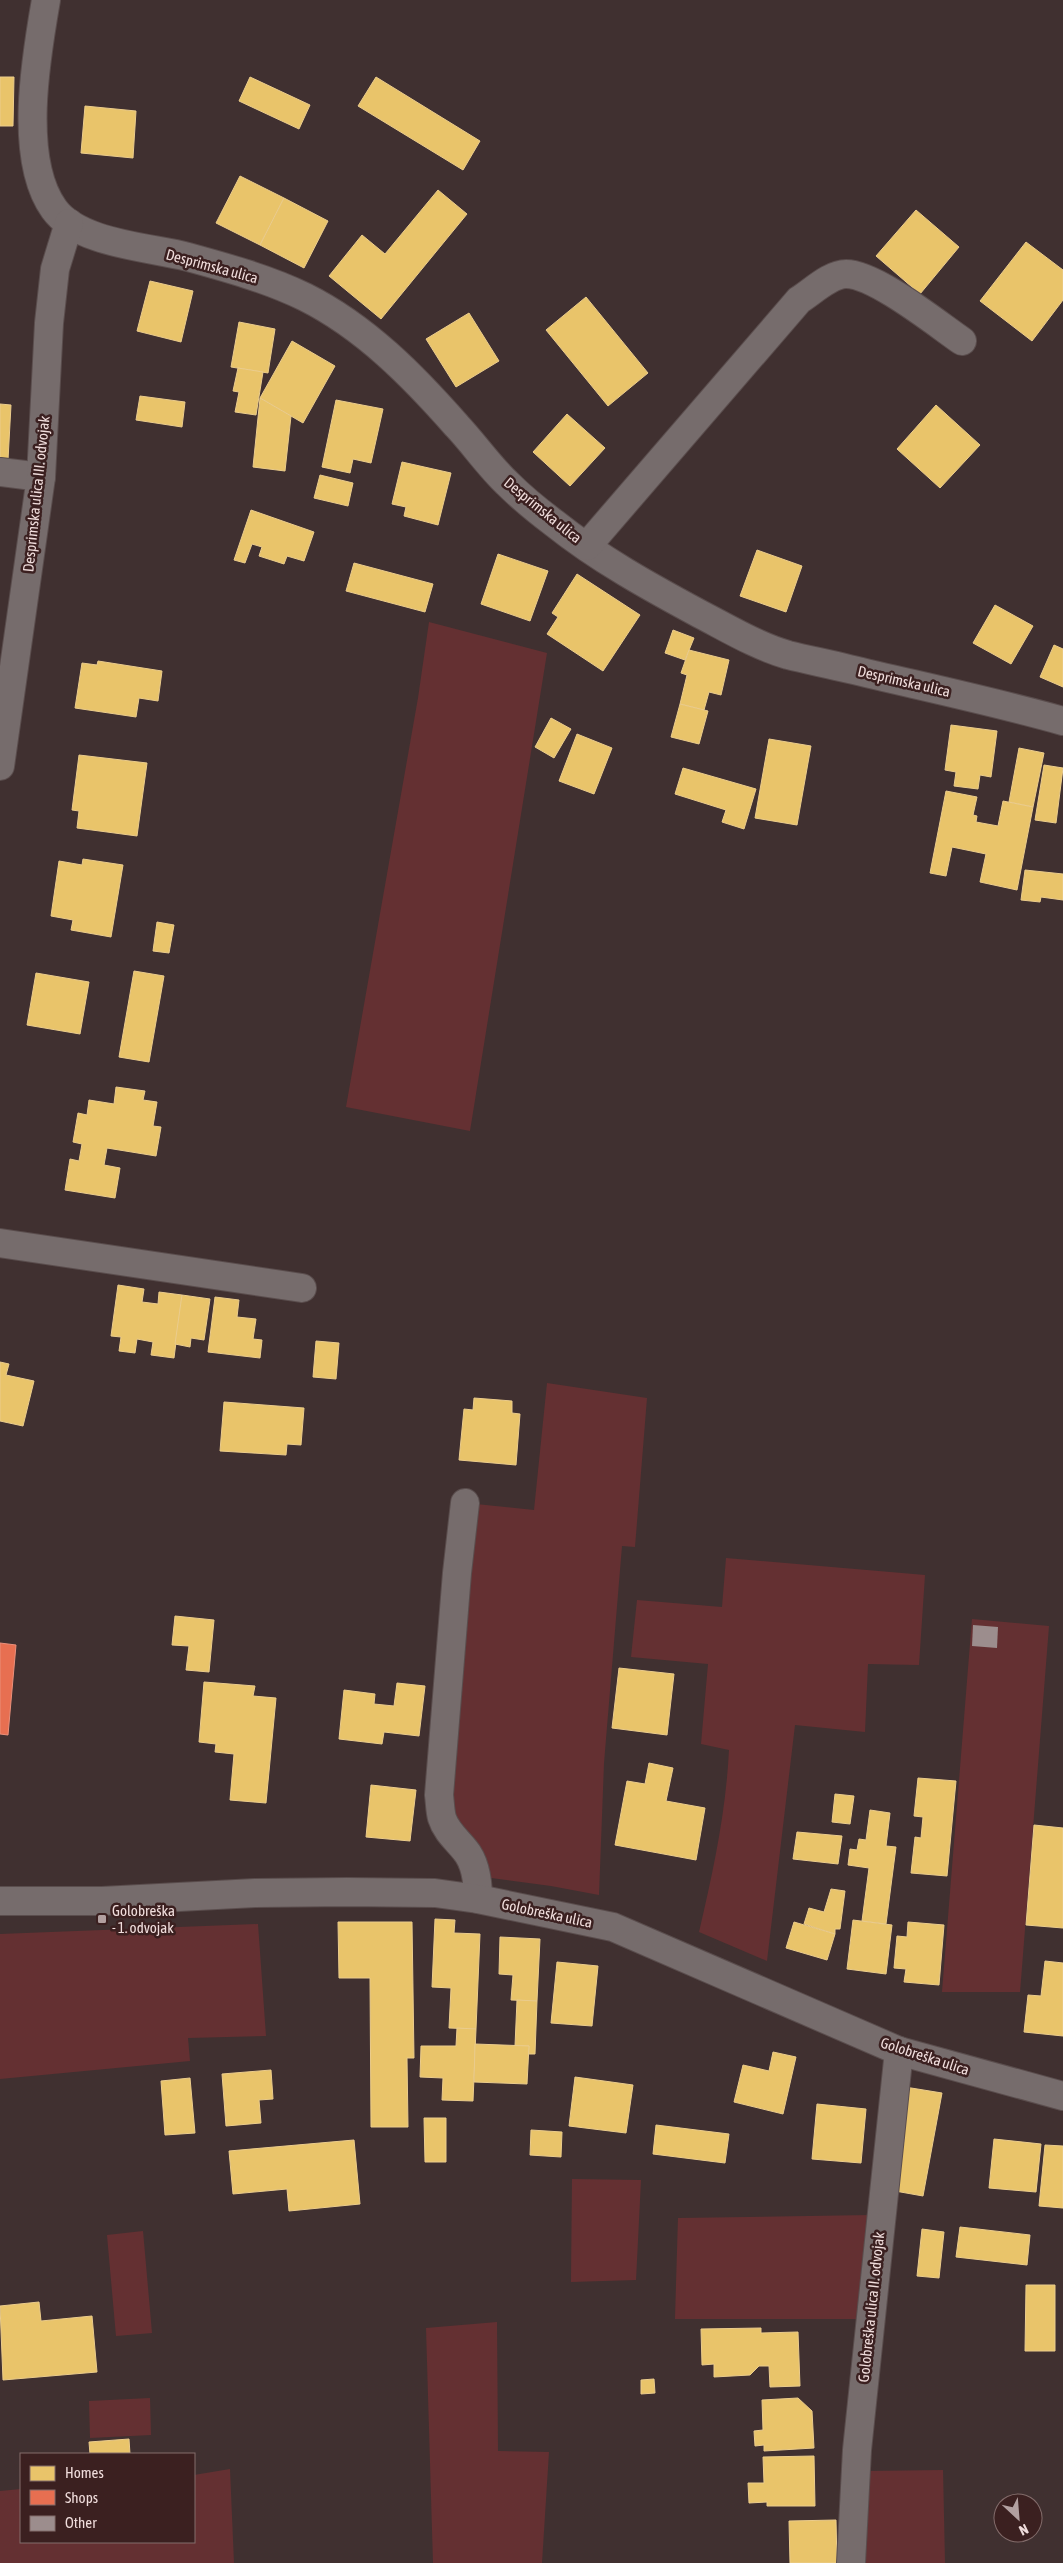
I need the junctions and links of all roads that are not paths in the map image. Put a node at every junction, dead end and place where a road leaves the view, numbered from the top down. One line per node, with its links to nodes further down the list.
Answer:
1 (46, 0): 2 (street, Desprimska ulica)
2 (70, 223): 5 (street, Desprimska ulica III. odvojak); 6 (street, Desprimska ulica)
3 (962, 341): 6 (street)
4 (0, 472): 5 (street)
5 (41, 476): 8 (street, Desprimska ulica III. odvojak)
6 (587, 546): 7 (street, Desprimska ulica)
7 (1063, 721)
8 (0, 766)
9 (0, 1243): 10 (street)
10 (302, 1288)
11 (465, 1503): 12 (street)
12 (478, 1899): 13 (street, Golobreška ulica); 14 (street, Golobreška ulica)
13 (0, 1901)
14 (899, 2051): 15 (street, Golobreška ulica); 16 (street, Golobreška ulica II. odvojak)
15 (1063, 2096)
16 (851, 2563)

